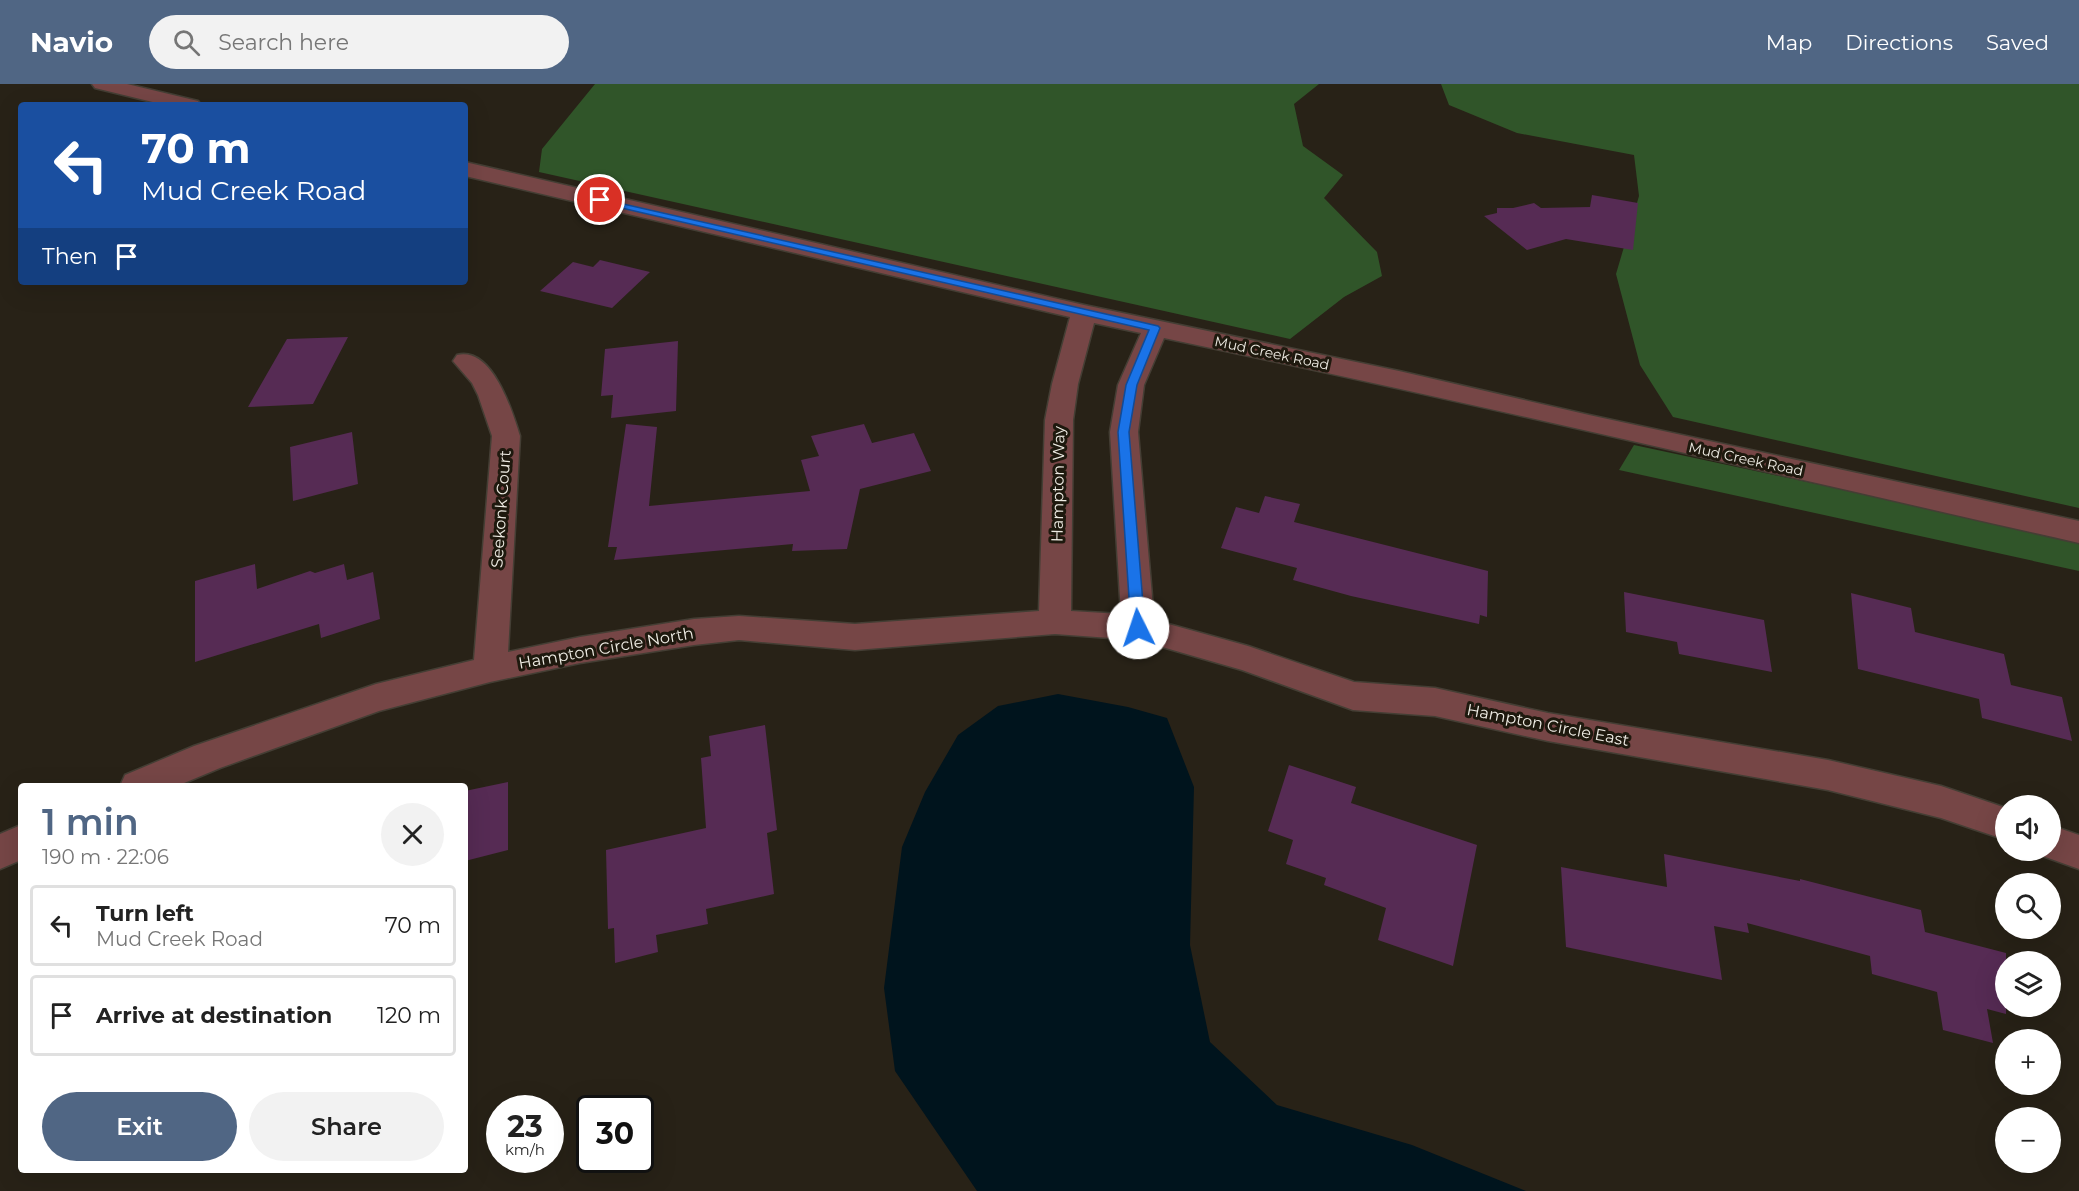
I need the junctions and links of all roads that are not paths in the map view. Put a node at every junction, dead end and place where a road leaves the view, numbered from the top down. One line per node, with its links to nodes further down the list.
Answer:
1 (102, 84): 2 (street)
2 (178, 102)
3 (468, 170): 4 (street, Mud Creek Road)
4 (1084, 313): 5 (street, Mud Creek Road); 8 (street, Hampton Way)
5 (1155, 328): 7 (street, Mud Creek Road); 10 (street)
6 (466, 361): 11 (street, Seekonk Court)
7 (2079, 532)
8 (1055, 622): 9 (street, Hampton Circle North); 11 (street, Hampton Circle North)
9 (1092, 624): 10 (street, Hampton Circle East)
10 (1138, 628): 13 (street, Hampton Circle East)
11 (490, 669): 12 (street, Hampton Circle North)
12 (145, 783)
13 (1995, 820)
14 (18, 843): 16 (street)
15 (2061, 846): 17 (street)
16 (0, 852)
17 (2079, 852)

